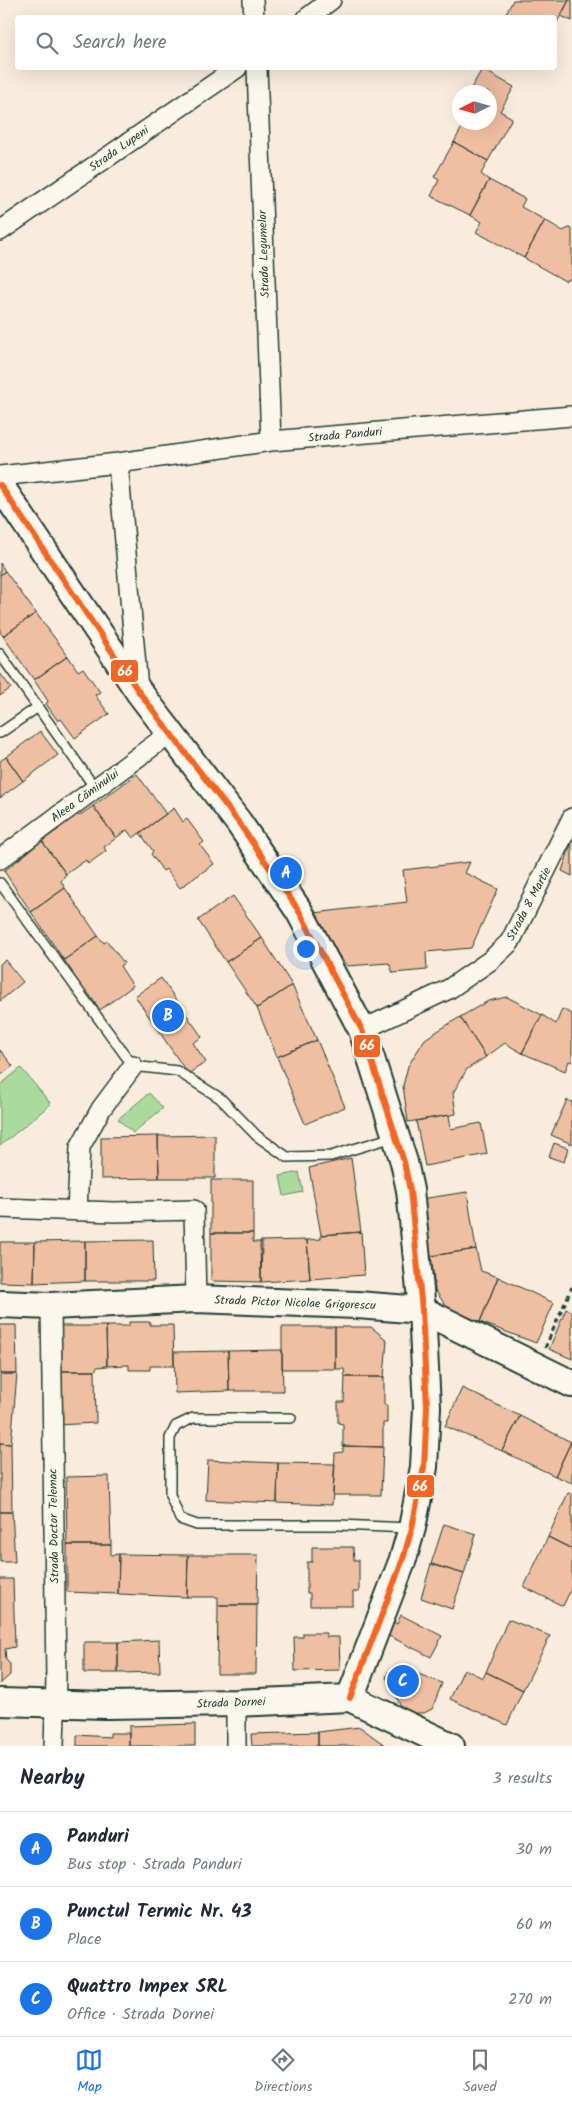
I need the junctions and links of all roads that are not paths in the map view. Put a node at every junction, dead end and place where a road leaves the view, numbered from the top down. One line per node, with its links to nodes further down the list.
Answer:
1 (253, 0): 3 (street)
2 (331, 0): 4 (street)
3 (254, 15)
4 (311, 15)
5 (234, 70): 7 (street, Strada Lupeni)
6 (257, 70): 9 (street, Strada Legumelor)
7 (0, 231)
8 (572, 416): 9 (street, Strada Panduri)
9 (271, 441): 10 (street, Strada Panduri)
10 (118, 464): 11 (street, Strada Panduri); 14 (street)
11 (0, 476)
12 (0, 485): 14 (street)
13 (0, 654): 15 (lane)
14 (139, 692): 17 (street)
15 (38, 707): 16 (lane); 18 (lane)
16 (0, 733)
17 (169, 734): 18 (street, Aleea Căminului); 22 (street)
18 (95, 788): 20 (street, Aleea Căminului)
19 (572, 818): 22 (street, Strada 8 Martie)
20 (0, 859)
21 (0, 883): 23 (lane)
22 (362, 1030): 24 (street)
23 (134, 1066): 24 (lane); 26 (street)
24 (396, 1135): 30 (street)
25 (0, 1208): 26 (street)
26 (77, 1211): 27 (street)
27 (196, 1299): 29 (street, Strada Pictor Nicolae Grigorescu); 30 (street, Strada Pictor Nicolae Grigorescu)
28 (0, 1304): 29 (street, Strada Pictor Nicolae Grigorescu)
29 (50, 1306): 36 (street, Strada Doctor Telemac)
30 (422, 1310): 31 (street, Strada Pictor Nicolae Grigorescu); 33 (street)
31 (572, 1384)
32 (291, 1418): 33 (lane)
33 (412, 1528): 34 (street)
34 (350, 1698): 37 (street, Strada Dornei); 40 (street, Strada Dornei)
35 (0, 1702): 36 (street, Strada Dornei)
36 (56, 1702): 37 (street, Strada Dornei); 38 (street, Strada Doctor Telemac)
37 (236, 1703): 39 (street)
38 (54, 1746)
39 (236, 1746)
40 (451, 1746)

